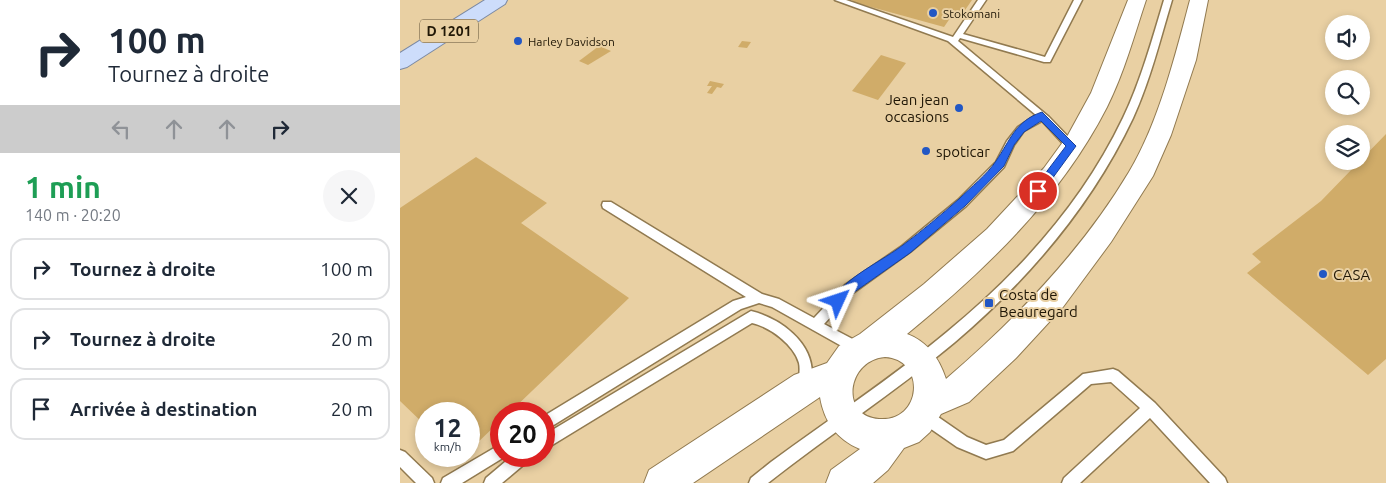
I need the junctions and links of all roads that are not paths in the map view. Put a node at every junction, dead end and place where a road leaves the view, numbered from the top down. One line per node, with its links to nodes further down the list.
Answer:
1 (479, 0): 10 (main road, D 1201)
2 (498, 0): 11 (main road, D 1201)
3 (839, 0): 9 (lane)
4 (982, 0): 9 (lane)
5 (1078, 0): 9 (lane)
6 (1137, 0): 13 (street)
7 (1168, 0): 18 (lane)
8 (1199, 0): 21 (street)
9 (956, 39): 12 (lane)
10 (400, 48)
11 (400, 62)
12 (1042, 116): 13 (lane); 16 (lane)
13 (1071, 146): 17 (street)
14 (607, 206): 15 (lane)
15 (759, 298): 16 (lane); 23 (lane)
16 (815, 325): 17 (lane)
17 (865, 347): 18 (street); 19 (street)
18 (921, 361): 21 (street); 24 (lane)
19 (837, 375): 20 (street); 24 (street)
20 (806, 386): 25 (lane); 33 (street)
21 (927, 408): 22 (lane); 26 (street)
22 (1150, 408): 36 (lane); 37 (lane)
23 (555, 417)
24 (843, 417): 26 (street); 34 (lane)
25 (555, 436)
26 (892, 436): 35 (street)
27 (400, 456): 30 (lane)
28 (490, 458): 31 (lane)
29 (509, 467): 32 (lane)
30 (427, 483)
31 (448, 483)
32 (490, 483)
33 (662, 483)
34 (756, 483)
35 (844, 483)
36 (1069, 483)
37 (1220, 483)

